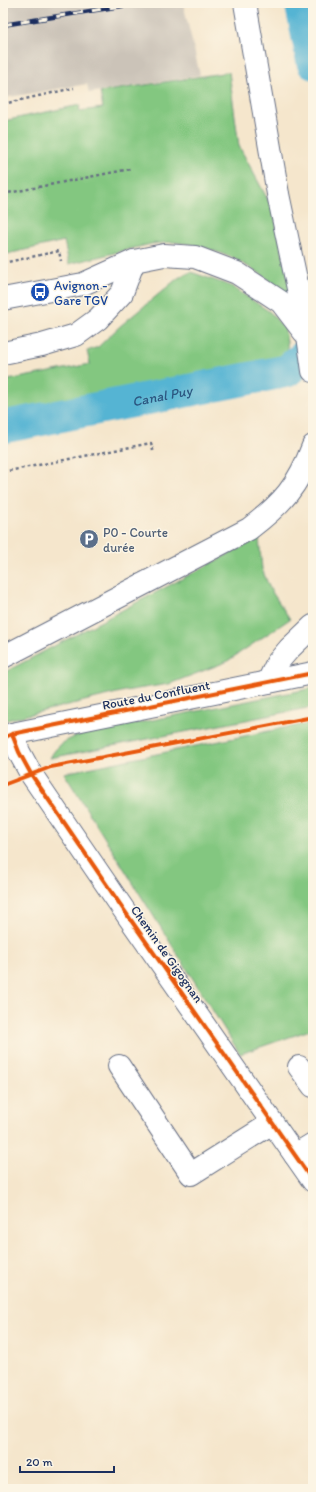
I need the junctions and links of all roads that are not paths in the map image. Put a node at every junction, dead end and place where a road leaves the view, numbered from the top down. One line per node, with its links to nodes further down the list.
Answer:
1 (245, 3): 4 (street)
2 (134, 260): 3 (street); 4 (street); 5 (street)
3 (3, 299)
4 (308, 336): 6 (street)
5 (3, 353)
6 (313, 371)
7 (313, 446): 9 (street)
8 (313, 626): 11 (street)
9 (3, 657)
10 (313, 673): 11 (street, Route du Confluent)
11 (268, 682): 12 (street, Route du Confluent)
12 (7, 736): 16 (street, Chemin de Gigognan)
13 (119, 1066): 16 (street)
14 (299, 1067): 15 (street)
15 (313, 1086)
16 (272, 1123): 18 (street, Chemin de Gigognan)
17 (313, 1144): 18 (street)
18 (295, 1155): 19 (street, Chemin de Gigognan)
19 (313, 1181)

